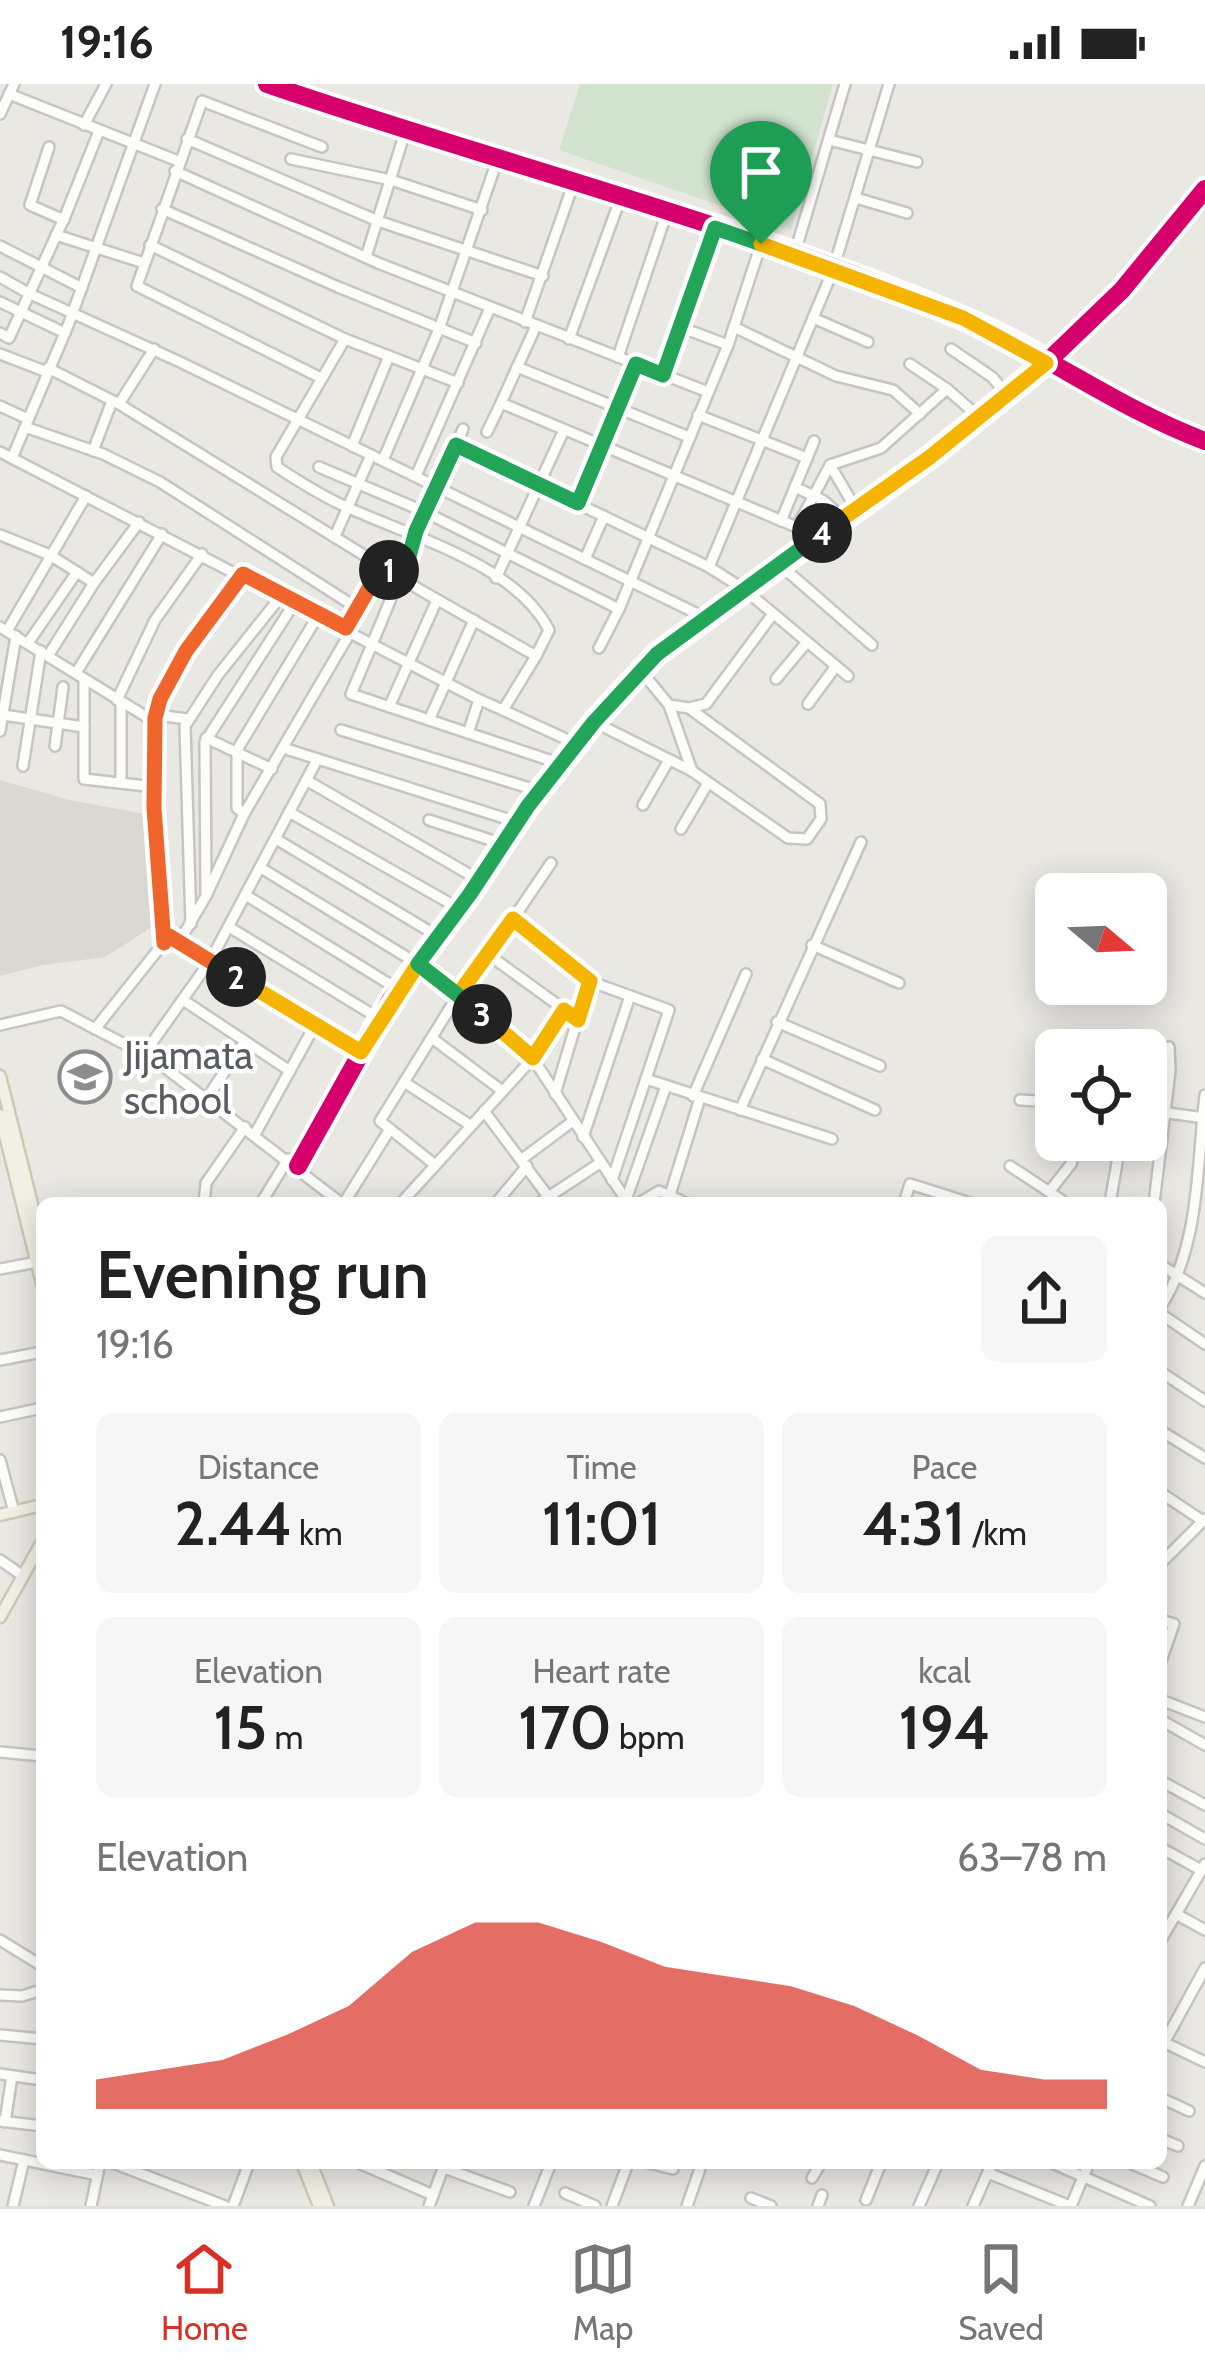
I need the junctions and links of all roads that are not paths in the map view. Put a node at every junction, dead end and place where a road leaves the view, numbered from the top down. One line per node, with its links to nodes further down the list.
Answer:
1 (106, 84): 9 (street)
2 (155, 84): 14 (street)
3 (208, 84): 8 (street)
4 (267, 84): 10 (street)
5 (845, 84): 13 (street)
6 (889, 84): 17 (street)
7 (6, 100): 9 (street)
8 (202, 101): 12 (street); 16 (street)
9 (84, 125): 11 (street)
10 (406, 129): 18 (street); 22 (street)
11 (99, 131): 14 (street); 31 (street)
12 (187, 139): 21 (street); 32 (street)
13 (829, 140): 17 (street); 40 (street)
14 (134, 145): 21 (street); 38 (street)
15 (49, 147): 31 (street)
16 (322, 147)
17 (870, 151): 20 (street); 26 (street)
18 (498, 158): 23 (street); 28 (street)
19 (291, 159): 22 (street)
20 (917, 162)
21 (177, 166): 27 (street); 41 (street)
22 (391, 180): 28 (street); 32 (street)
23 (574, 182): 25 (street); 45 (street)
24 (1205, 189): 72 (street)
25 (620, 197): 29 (street); 62 (street)
26 (856, 198): 30 (street); 44 (street)
27 (162, 208): 36 (street); 58 (street)
28 (482, 210): 39 (street)
29 (667, 212): 33 (street); 71 (street)
30 (908, 213)
31 (64, 220): 34 (street)
32 (378, 221): 39 (street); 41 (street)
33 (715, 228): 35 (street); 57 (street)
34 (56, 235): 38 (street); 43 (street)
35 (761, 244): 40 (street); 56 (street)
36 (150, 245): 42 (street); 61 (street)
37 (0, 246): 43 (street)
38 (97, 249): 42 (street); 47 (street)
39 (468, 251): 45 (street); 48 (street)
40 (794, 256): 44 (street)
41 (366, 257): 48 (street)
42 (144, 263): 79 (street)
43 (40, 268): 47 (street); 49 (street)
44 (832, 270): 54 (street); 72 (street)
45 (543, 276): 55 (street)
46 (0, 277): 49 (street)
47 (82, 288): 52 (street)
48 (452, 292): 51 (street); 58 (street)
49 (28, 293): 52 (street); 53 (street)
50 (0, 302): 53 (street)
51 (490, 308): 55 (street); 64 (street)
52 (74, 311): 60 (street); 67 (street)
53 (19, 313): 59 (street); 60 (street)
54 (813, 318): 63 (street); 70 (street)
55 (531, 324): 62 (street); 75 (street)
56 (734, 327): 65 (street); 70 (street)
57 (680, 328): 65 (street); 78 (street)
58 (439, 329): 64 (street); 76 (street)
59 (0, 333)
60 (65, 333): 77 (street)
61 (345, 339): 69 (street); 79 (street)
62 (569, 339): 71 (street)
63 (868, 342)
64 (476, 343): 80 (street)
65 (728, 345): 82 (street)
66 (951, 349): 83 (street)
67 (154, 350): 84 (street); 91 (street)
68 (0, 354): 77 (street)
69 (388, 356): 76 (street); 101 (street)
70 (797, 357): 88 (street); 97 (street)
71 (618, 358): 73 (street)
72 (1046, 363): 83 (street); 99 (street)
73 (636, 364): 78 (street); 87 (street)
74 (910, 364): 81 (street)
75 (517, 368): 85 (street); 87 (street)
76 (422, 369): 80 (street); 108 (street)
77 (48, 370): 84 (street); 92 (street)
78 (663, 375): 82 (street)
79 (321, 378): 91 (street)
80 (458, 383): 111 (street)
81 (946, 389): 88 (street); 90 (street)
82 (709, 392): 89 (street)
83 (1006, 395): 90 (street)
84 (115, 402): 103 (street); 133 (street)
85 (501, 403): 94 (street); 95 (street)
86 (0, 406): 92 (street)
87 (619, 409): 96 (street); 102 (street)
88 (920, 414): 109 (street)
89 (698, 415): 96 (street); 97 (street)
90 (979, 417): 122 (street)
91 (296, 419): 101 (street); 121 (street)
92 (26, 423): 103 (street); 106 (street)
93 (463, 429): 100 (street)
94 (564, 430): 102 (street); 115 (street)
95 (487, 432)
96 (689, 437): 112 (street)
97 (762, 440): 107 (street); 120 (street)
98 (814, 441): 107 (street)
99 (1205, 441)
100 (456, 445): 114 (street); 115 (street)
101 (352, 446): 105 (street)
102 (604, 447): 112 (street); 119 (street)
103 (93, 451): 153 (street)
104 (0, 452): 106 (street)
105 (371, 455): 108 (street); 113 (street)
106 (12, 458): 117 (street)
107 (807, 458): 116 (street)
108 (383, 460): 111 (street)
109 (830, 466): 118 (street); 122 (street)
110 (319, 467): 113 (street)
111 (416, 476): 114 (street)
112 (671, 476): 120 (street); 134 (street)
113 (358, 484): 121 (street); 123 (street)
114 (437, 486): 123 (street); 128 (street)
115 (539, 487): 119 (street); 128 (street)
116 (795, 488): 118 (street); 126 (street)
117 (86, 496): 127 (street); 138 (street)
118 (814, 496): 125 (street); 129 (street)
119 (578, 503): 124 (street)
120 (736, 503): 126 (street); 142 (street)
121 (348, 508): 132 (street); 133 (street)
122 (856, 508): 125 (street)
123 (425, 512): 132 (street); 136 (street)
124 (604, 516): 134 (street); 139 (street)
125 (843, 518): 135 (street)
126 (781, 521): 129 (street)
127 (139, 522): 130 (street); 148 (street)
128 (521, 527): 136 (street); 139 (street)
129 (797, 527): 135 (street)
130 (162, 534): 137 (street); 171 (street)
131 (0, 535): 138 (street)
132 (415, 535): 145 (street); 146 (street)
133 (335, 536): 141 (street)
134 (646, 536): 142 (street); 147 (street)
135 (818, 536): 140 (street)
136 (508, 553): 146 (street); 154 (street)
137 (202, 554): 144 (street); 177 (street)
138 (50, 555): 143 (street); 160 (street)
139 (585, 560): 147 (street)
140 (779, 565): 149 (street); 164 (street)
141 (382, 566): 145 (street); 153 (street)
142 (709, 567): 149 (street)
143 (77, 572): 148 (street); 162 (street)
144 (243, 574): 150 (street); 184 (street)
145 (403, 578): 151 (street); 163 (street)
146 (496, 578): 167 (street)
147 (628, 580): 154 (street); 157 (street)
148 (94, 583): 166 (street)
149 (745, 590): 156 (street); 157 (street)
150 (282, 595): 152 (street); 186 (street)
151 (437, 600): 158 (street); 168 (street)
152 (295, 602): 155 (street); 194 (street)
153 (357, 608): 159 (street)
154 (619, 609): 165 (street)
155 (319, 614): 159 (street); 198 (street)
156 (773, 614): 161 (street); 181 (street)
157 (706, 617): 170 (street)
158 (474, 620): 167 (street); 174 (street)
159 (348, 630): 163 (street); 197 (street)
160 (8, 631): 162 (street); 182 (street)
161 (807, 642): 169 (street); 173 (street)
162 (28, 643): 166 (street)
163 (373, 643): 168 (street); 180 (street)
164 (872, 645)
165 (598, 648)
166 (45, 654): 171 (street); 185 (street)
167 (536, 656): 183 (street)
168 (408, 662): 174 (street); 180 (street)
169 (836, 666): 172 (street); 178 (street)
170 (641, 671): 179 (street); 188 (street)
171 (80, 676): 177 (street); 190 (street)
172 (848, 676)
173 (776, 679)
174 (445, 682): 176 (street); 187 (street)
175 (63, 687): 189 (street)
176 (479, 700): 183 (street); 193 (street)
177 (119, 702): 184 (street); 206 (street)
178 (808, 704)
179 (669, 705): 181 (street); 204 (street)
180 (388, 707): 187 (street)
181 (689, 708): 207 (street)
182 (2, 709): 185 (street); 192 (street)
183 (502, 710): 195 (street)
184 (156, 718): 186 (street); 208 (street)
185 (30, 719): 189 (street); 202 (street)
186 (188, 719): 226 (street)
187 (428, 720): 193 (street)
188 (594, 722): 195 (street); 200 (street)
189 (58, 723): 190 (street); 196 (street)
190 (84, 727): 206 (street)
191 (341, 730): 209 (street)
192 (0, 731)
193 (468, 733): 201 (street)
194 (206, 738): 198 (street); 222 (street)
195 (577, 744): 201 (street)
196 (55, 746)
197 (284, 748): 199 (street); 203 (street)
198 (236, 750): 203 (street); 212 (street)
199 (317, 760): 205 (street); 214 (street)
200 (669, 760): 204 (street); 210 (street)
201 (561, 764): 209 (street)
202 (23, 766)
203 (272, 769): 212 (street)
204 (692, 771): 207 (street)
205 (306, 780): 211 (street); 221 (street)
206 (121, 783): 208 (street)
207 (708, 783): 215 (street)
208 (155, 787): 230 (street)
209 (539, 791): 214 (street)
210 (643, 805)
211 (289, 812): 216 (street); 224 (street)
212 (244, 814): 222 (street)
213 (429, 820): 218 (street)
214 (517, 822): 218 (street)
215 (681, 829)
216 (276, 838): 220 (street); 228 (street)
217 (861, 842): 231 (street)
218 (503, 844): 221 (street)
219 (551, 863): 225 (street)
220 (261, 868): 223 (street); 234 (street)
221 (479, 880): 224 (street)
222 (206, 896): 226 (street)
223 (247, 896): 227 (street); 238 (street)
224 (460, 909): 228 (street)
225 (513, 919): 232 (street); 236 (street)
226 (191, 924): 229 (street)
227 (229, 927): 233 (street); 243 (street)
228 (439, 937): 234 (street)
229 (179, 942): 230 (street); 233 (street)
230 (164, 943): 248 (street)
231 (812, 945): 237 (street); 245 (street)
232 (489, 955): 239 (street); 242 (street)
233 (210, 961): 241 (street); 247 (street)
234 (418, 964): 238 (street); 239 (street)
235 (746, 974): 265 (street)
236 (590, 981): 240 (street); 244 (street)
237 (899, 983)
238 (399, 990): 243 (street)
239 (458, 995): 249 (street); 254 (street)
240 (630, 996): 259 (street); 280 (street)
241 (183, 1000): 250 (street); 253 (street)
242 (564, 1010): 244 (street); 254 (street)
243 (380, 1019): 252 (street)
244 (578, 1020): 263 (street)
245 (777, 1022): 255 (street); 256 (street)
246 (0, 1024): 248 (street)
247 (316, 1025): 252 (street); 257 (street)
248 (95, 1029): 253 (street)
249 (432, 1038): 260 (street); 262 (street)
250 (245, 1041): 257 (street); 266 (street)
251 (1169, 1047): 267 (street)
252 (361, 1052): 288 (street)
253 (144, 1054): 266 (street)
254 (533, 1058): 262 (street); 263 (street)
255 (762, 1059): 270 (street); 271 (street)
256 (880, 1066)
257 (290, 1070): 279 (street)
258 (0, 1076): 311 (main road)
259 (646, 1079): 261 (street); 292 (street)
260 (404, 1082): 277 (street); 278 (street)
261 (666, 1086): 265 (street); 304 (street)
262 (501, 1090): 272 (street)
263 (555, 1094): 276 (street)
264 (1205, 1095): 275 (street)
265 (697, 1097): 271 (street); 294 (street)
266 (207, 1098): 279 (street)
267 (1167, 1098)
268 (1020, 1100): 269 (street)
269 (1035, 1101)
270 (875, 1109)
271 (740, 1110): 281 (street)
272 (484, 1112): 277 (street); 286 (street)
273 (1167, 1112): 275 (street)
274 (0, 1115): 282 (main road)
275 (1204, 1117): 316 (street)
276 (573, 1121): 280 (street); 286 (street)
277 (470, 1125): 289 (street)
278 (390, 1129): 289 (street); 298 (street)
279 (250, 1131): 288 (street); 295 (street)
280 (583, 1137): 287 (street)
281 (832, 1139)
282 (6, 1146): 290 (street); 312 (main road)
283 (1072, 1161): 293 (street)
284 (1117, 1161): 309 (street)
285 (1159, 1161): 310 (street)
286 (525, 1162): 300 (street); 301 (street)
287 (600, 1162): 292 (street); 302 (street)
288 (293, 1163): 296 (street); 297 (street)
289 (434, 1164): 299 (street)
290 (0, 1165)
291 (1010, 1166): 293 (street)
292 (612, 1180): 303 (street)
293 (1049, 1192): 308 (street)
294 (670, 1196): 305 (street)
295 (205, 1197)
296 (266, 1197)
297 (334, 1197)
298 (345, 1197)
299 (406, 1197)
300 (500, 1197)
301 (545, 1197)
302 (552, 1197)
303 (627, 1197)
304 (633, 1197)
305 (643, 1197)
306 (906, 1197): 307 (street)
307 (951, 1197)
308 (1057, 1197)
309 (1111, 1197)
310 (1155, 1197)
311 (36, 1220)
312 (36, 1258)
313 (36, 1262): 314 (street)
314 (0, 1269)
315 (1167, 1269): 316 (street)
316 (1180, 1277): 317 (street); 318 (street)
317 (1205, 1293)
318 (1167, 1300)
319 (1167, 1315): 320 (street)
320 (1205, 1344)
321 (36, 1353): 322 (street)
322 (0, 1360)
323 (1167, 1376): 324 (street)
324 (1205, 1401)
325 (36, 1409): 326 (street)
326 (0, 1417)
327 (1167, 1435): 328 (street)
328 (1205, 1458)
329 (0, 1460): 332 (street)
330 (1167, 1497): 334 (street)
331 (36, 1506): 332 (main road)
332 (14, 1511): 333 (main road)
333 (0, 1515)
334 (1204, 1520): 336 (street)
335 (36, 1552): 338 (main road)
336 (1167, 1557)
337 (0, 1560): 338 (street)
338 (22, 1576): 339 (main road)
339 (5, 1595): 340 (main road)
340 (0, 1617)
341 (1167, 1702): 342 (street)
342 (1205, 1717)
343 (1167, 1723): 344 (street)
344 (1205, 1745)
345 (0, 1752): 346 (street)
346 (36, 1755)
347 (1167, 1784): 348 (street)
348 (1205, 1805)
349 (1167, 1817): 350 (street)
350 (1205, 1839)
351 (1167, 1851): 352 (street)
352 (1203, 1867): 353 (street)
353 (1176, 1914): 354 (street); 355 (street)
354 (1167, 1930)
355 (1205, 1930)
356 (0, 1940): 358 (street)
357 (0, 1954): 358 (street)
358 (23, 1954): 359 (street)
359 (36, 1962)
360 (1205, 1968): 361 (street)
361 (1201, 1987): 365 (street)
362 (36, 1992): 363 (street)
363 (0, 1995)
364 (0, 2035): 366 (street)
365 (1167, 2036)
366 (36, 2038)
367 (1167, 2044): 368 (street)
368 (1205, 2062)
369 (6, 2075): 370 (street); 373 (street)
370 (36, 2079)
371 (1167, 2101): 372 (street)
372 (1189, 2111)
373 (3, 2121): 374 (street)
374 (36, 2125)
375 (1167, 2141): 376 (street)
376 (1178, 2146)
377 (0, 2155): 378 (street)
378 (25, 2160): 379 (street); 409 (street)
379 (36, 2161)
380 (1205, 2166): 423 (street)
381 (99, 2169): 412 (street)
382 (131, 2169): 413 (street)
383 (247, 2169): 413 (street)
384 (308, 2169): 414 (main road)
385 (373, 2169): 402 (street)
386 (399, 2169): 402 (street)
387 (444, 2169): 408 (street)
388 (455, 2169): 404 (street)
389 (548, 2169): 415 (street)
390 (626, 2169): 417 (street)
391 (699, 2169): 418 (street)
392 (817, 2169): 403 (street)
393 (879, 2169): 407 (street)
394 (935, 2169): 420 (street)
395 (990, 2169): 410 (street)
396 (992, 2169): 421 (street)
397 (1066, 2169): 400 (street)
398 (1086, 2169): 400 (street)
399 (1144, 2169): 401 (street)
400 (1083, 2176): 421 (street); 422 (street)
401 (1163, 2177)
402 (395, 2178): 408 (street)
403 (812, 2178)
404 (510, 2192)
405 (566, 2193): 416 (street)
406 (752, 2198): 419 (street)
407 (866, 2200)
408 (431, 2203)
409 (13, 2204): 411 (street)
410 (977, 2205)
411 (31, 2206)
412 (91, 2206)
413 (229, 2206)
414 (323, 2206)
415 (533, 2206)
416 (595, 2206)
417 (612, 2206)
418 (687, 2206)
419 (772, 2206)
420 (919, 2206)
421 (1070, 2206)
422 (1150, 2206)
423 (1189, 2206)

